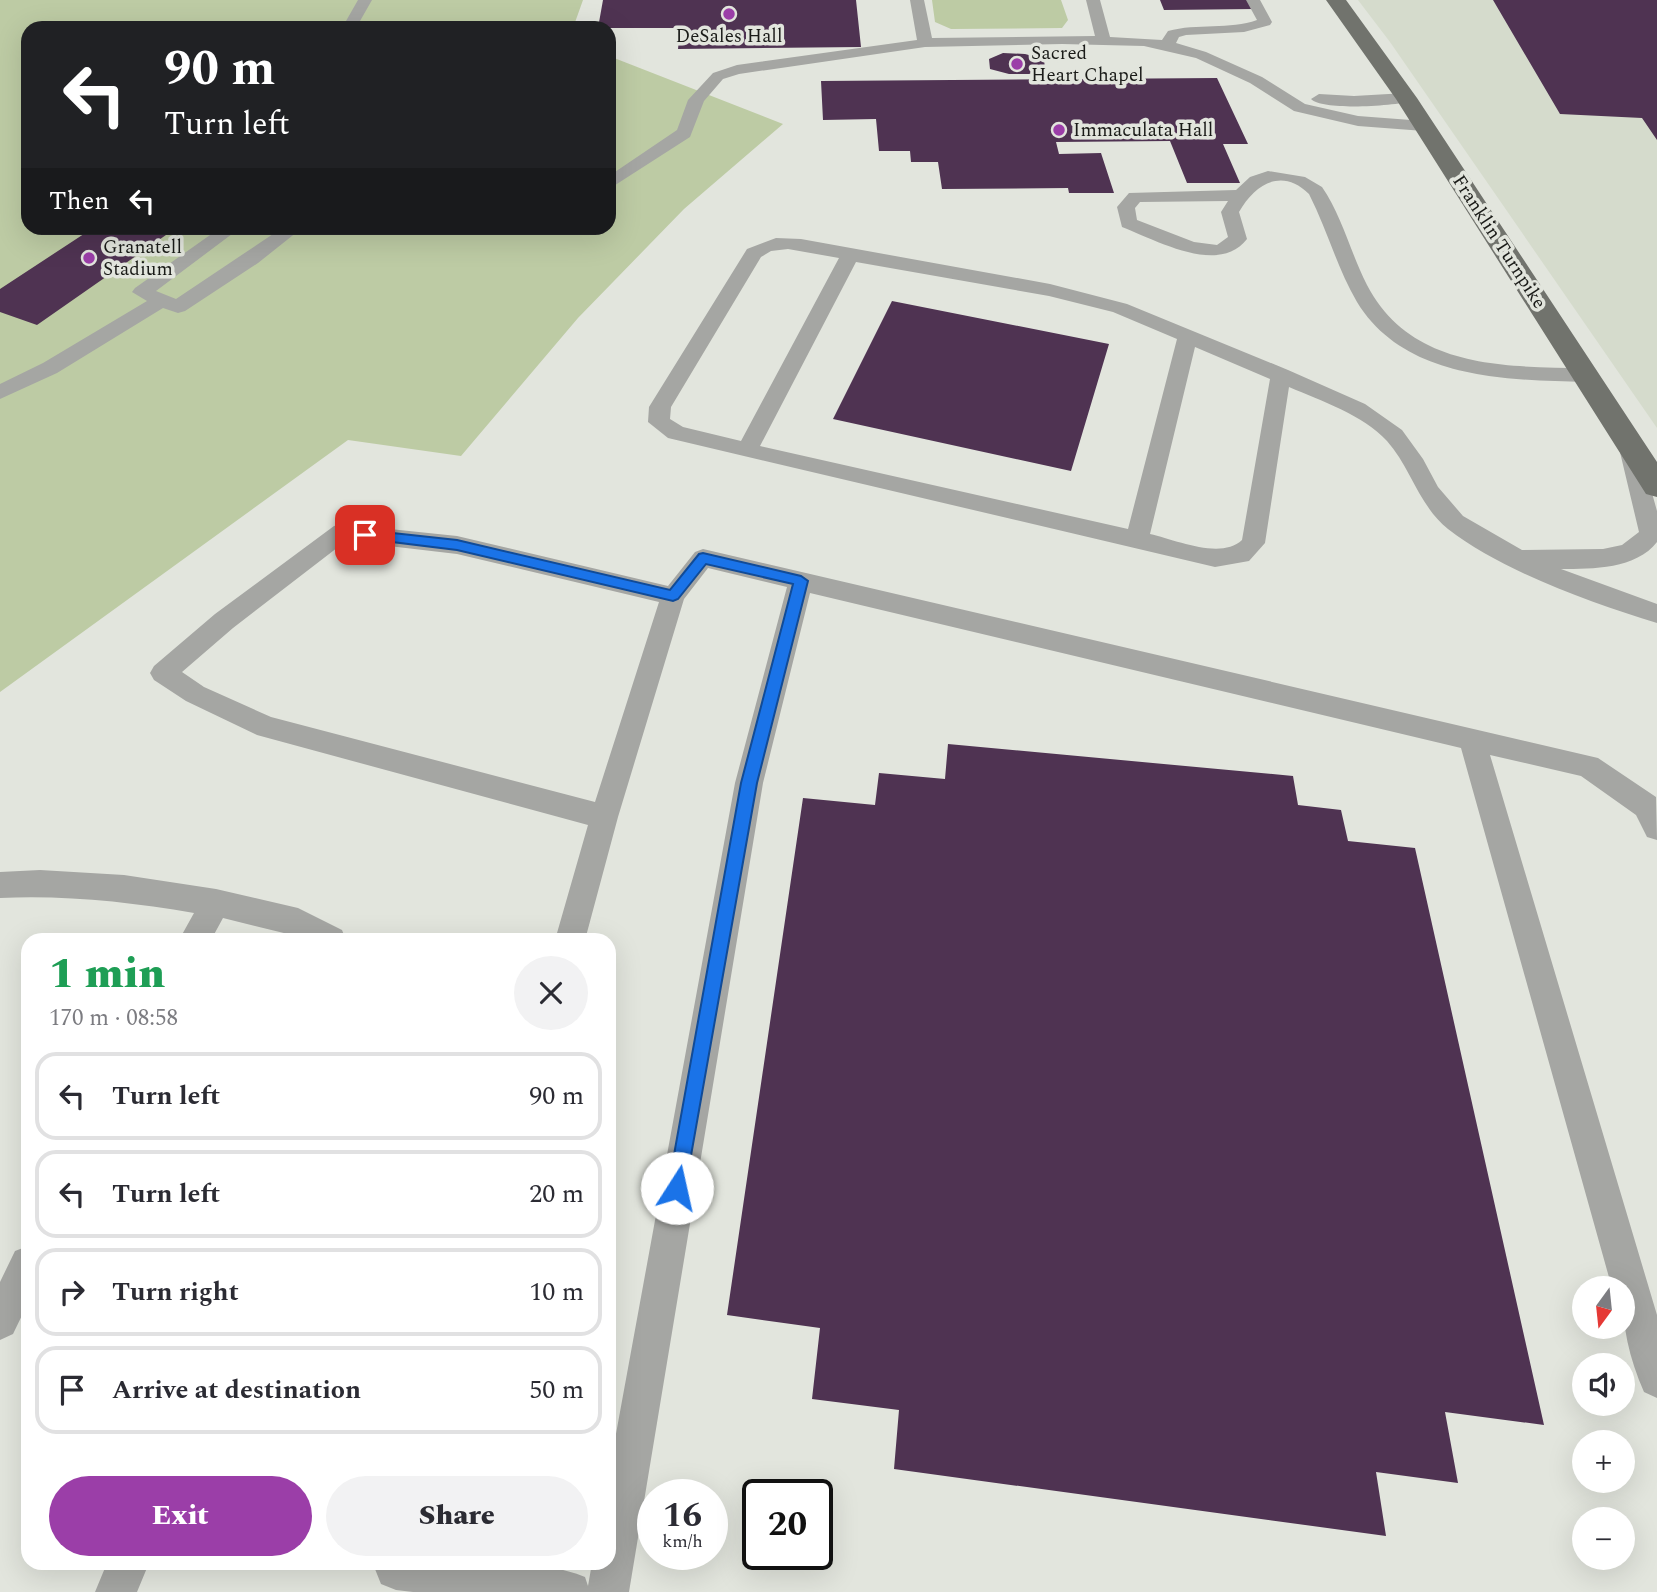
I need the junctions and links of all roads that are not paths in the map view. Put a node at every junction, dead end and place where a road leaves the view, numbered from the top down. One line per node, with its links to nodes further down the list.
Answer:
1 (365, 0): 6 (lane)
2 (917, 0): 8 (lane)
3 (1093, 0): 7 (lane)
4 (1253, 0): 9 (lane)
5 (1341, 4): 11 (main road, Franklin Turnpike)
6 (353, 21)
7 (1104, 41): 8 (lane); 9 (lane)
8 (925, 43): 13 (lane)
9 (1167, 45): 10 (lane)
10 (1274, 93): 11 (lane); 12 (lane)
11 (1406, 98): 12 (main road, Franklin Turnpike)
12 (1424, 126): 21 (main road, Franklin Turnpike)
13 (616, 179)
14 (1240, 195): 14 (lane); 21 (lane)
15 (221, 235): 18 (lane)
16 (284, 235): 18 (lane)
17 (850, 255): 19 (lane); 24 (lane); 24 (lane)
18 (162, 300): 22 (lane)
19 (1188, 336): 20 (lane); 26 (lane)
20 (1281, 375): 26 (lane); 27 (lane)
21 (1585, 375): 23 (main road, Franklin Turnpike)
22 (0, 392)
23 (1630, 445): 25 (main road, Franklin Turnpike); 27 (lane)
24 (747, 450): 26 (lane)
25 (1657, 486)
26 (1137, 540)
27 (1507, 553): 30 (lane)
28 (801, 581): 29 (lane); 31 (lane); 42 (lane)
29 (673, 596): 32 (lane); 32 (lane)
30 (1657, 614)
31 (1472, 739): 33 (lane); 41 (lane)
32 (604, 817): 38 (lane)
33 (1657, 828)
34 (0, 885): 35 (lane)
35 (216, 904): 36 (lane); 37 (lane)
36 (198, 933)
37 (318, 933)
38 (572, 933)
39 (21, 1278): 40 (lane)
40 (0, 1321)
41 (1657, 1379)
42 (616, 1546)
43 (125, 1570): 46 (lane)
44 (612, 1570): 48 (lane)
45 (395, 1575): 47 (lane)
46 (116, 1592)
47 (570, 1592)
48 (608, 1592)

